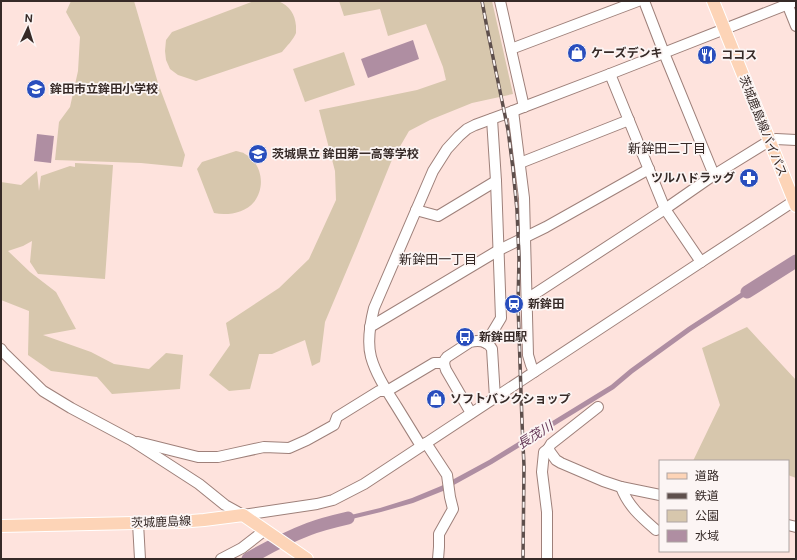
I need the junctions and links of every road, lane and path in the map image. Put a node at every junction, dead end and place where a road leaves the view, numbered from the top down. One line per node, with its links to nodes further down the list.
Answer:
1 (500, 1): 8 (street)
2 (638, 1): 8 (street)
3 (644, 1): 9 (street)
4 (713, 1): 7 (main road, 茨城鹿島線バイパス)
5 (790, 2): 6 (street); 7 (street)
6 (796, 26)
7 (724, 29): 9 (street); 16 (main road, 茨城鹿島線バイパス)
8 (511, 49): 11 (street)
9 (664, 52): 10 (street); 19 (street)
10 (610, 74): 11 (street); 14 (street)
11 (524, 107): 12 (street)
12 (513, 111): 13 (street); 17 (street)
13 (492, 119): 20 (street); 23 (street)
14 (629, 120): 17 (street); 18 (street)
15 (796, 140): 16 (street)
16 (769, 141): 19 (street); 21 (main road, 茨城鹿島線バイパス)
17 (520, 163): 24 (street)
18 (649, 169): 22 (street); 24 (street)
19 (714, 175): 22 (street)
20 (496, 181): 23 (street); 25 (street)
21 (795, 202): 26 (street)
22 (665, 209): 26 (street); 27 (street)
23 (416, 210): 28 (street)
24 (525, 238): 25 (street); 27 (street)
25 (499, 250): 28 (street); 29 (street)
26 (700, 262): 32 (street)
27 (527, 299): 32 (street)
28 (370, 327): 33 (street)
29 (486, 343): 31 (street); 34 (street)
30 (1, 349): 37 (street)
31 (444, 363): 33 (street); 36 (street)
32 (534, 372): 34 (street)
33 (386, 391): 37 (street); 38 (street)
34 (495, 398): 36 (street)
35 (598, 407): 39 (street)
36 (471, 413): 38 (street)
37 (130, 440): 42 (street)
38 (424, 445): 42 (street); 50 (street)
39 (548, 449): 40 (street); 51 (street)
40 (621, 487): 41 (street); 45 (street)
41 (659, 495)
42 (243, 515): 43 (main road, 茨城鹿島線); 46 (main road)
43 (138, 523): 44 (main road, 茨城鹿島線); 47 (street)
44 (1, 526)
45 (656, 530)
46 (268, 532): 48 (street); 49 (main road)
47 (140, 559)
48 (221, 559)
49 (308, 559)
50 (438, 559)
51 (547, 559)

